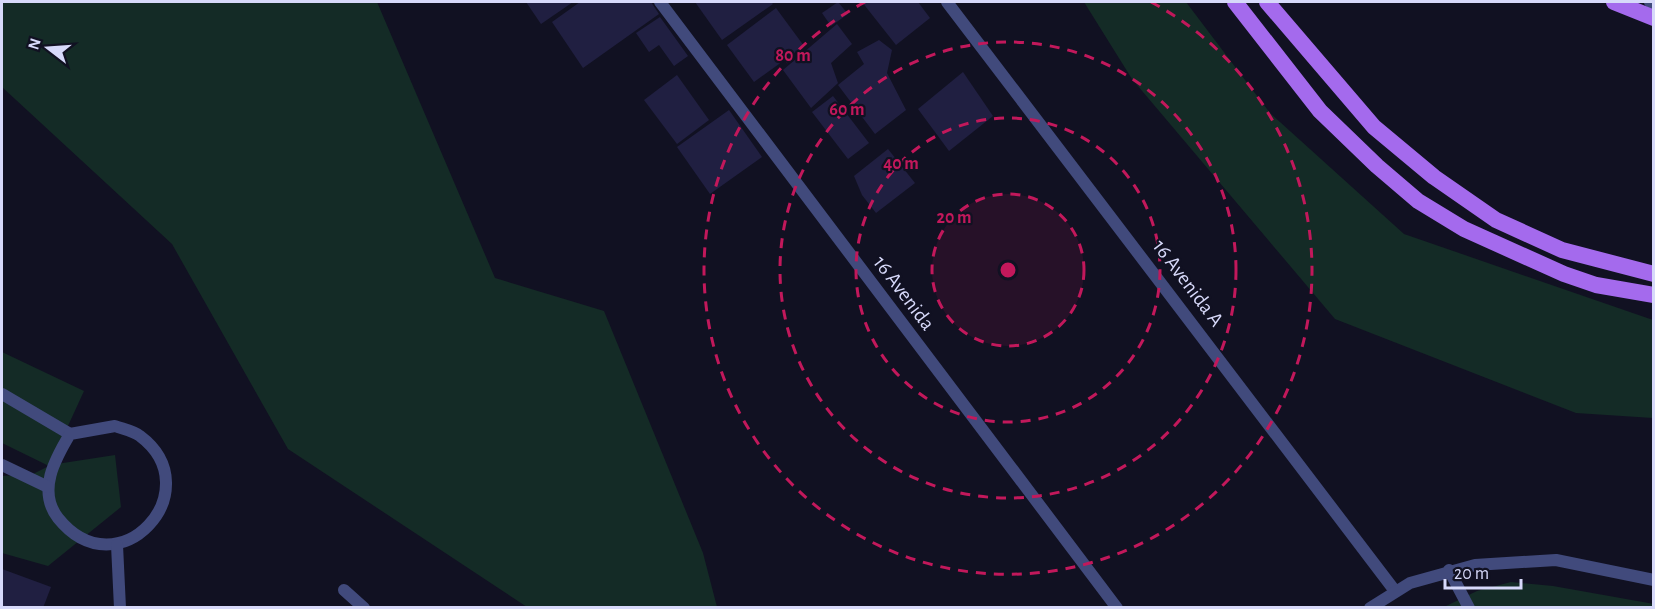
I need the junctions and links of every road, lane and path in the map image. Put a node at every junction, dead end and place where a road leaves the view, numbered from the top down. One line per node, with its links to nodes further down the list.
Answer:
1 (660, 2): 20 (street, 16 Avenida)
2 (947, 2): 17 (street, 16 Avenida A)
3 (1234, 2): 8 (main road)
4 (1267, 2): 7 (main road)
5 (1614, 2): 6 (main road)
6 (1653, 18)
7 (1653, 274)
8 (1653, 295)
9 (2, 394): 10 (street)
10 (70, 434): 12 (street); 13 (street)
11 (2, 465): 12 (street)
12 (48, 487): 13 (street)
13 (117, 545): 18 (street)
14 (1449, 570): 15 (street); 17 (street); 22 (street)
15 (1653, 580)
16 (344, 590): 19 (street)
17 (1395, 591): 21 (street)
18 (120, 608)
19 (364, 608)
20 (1117, 608)
21 (1370, 608)
22 (1469, 608)

